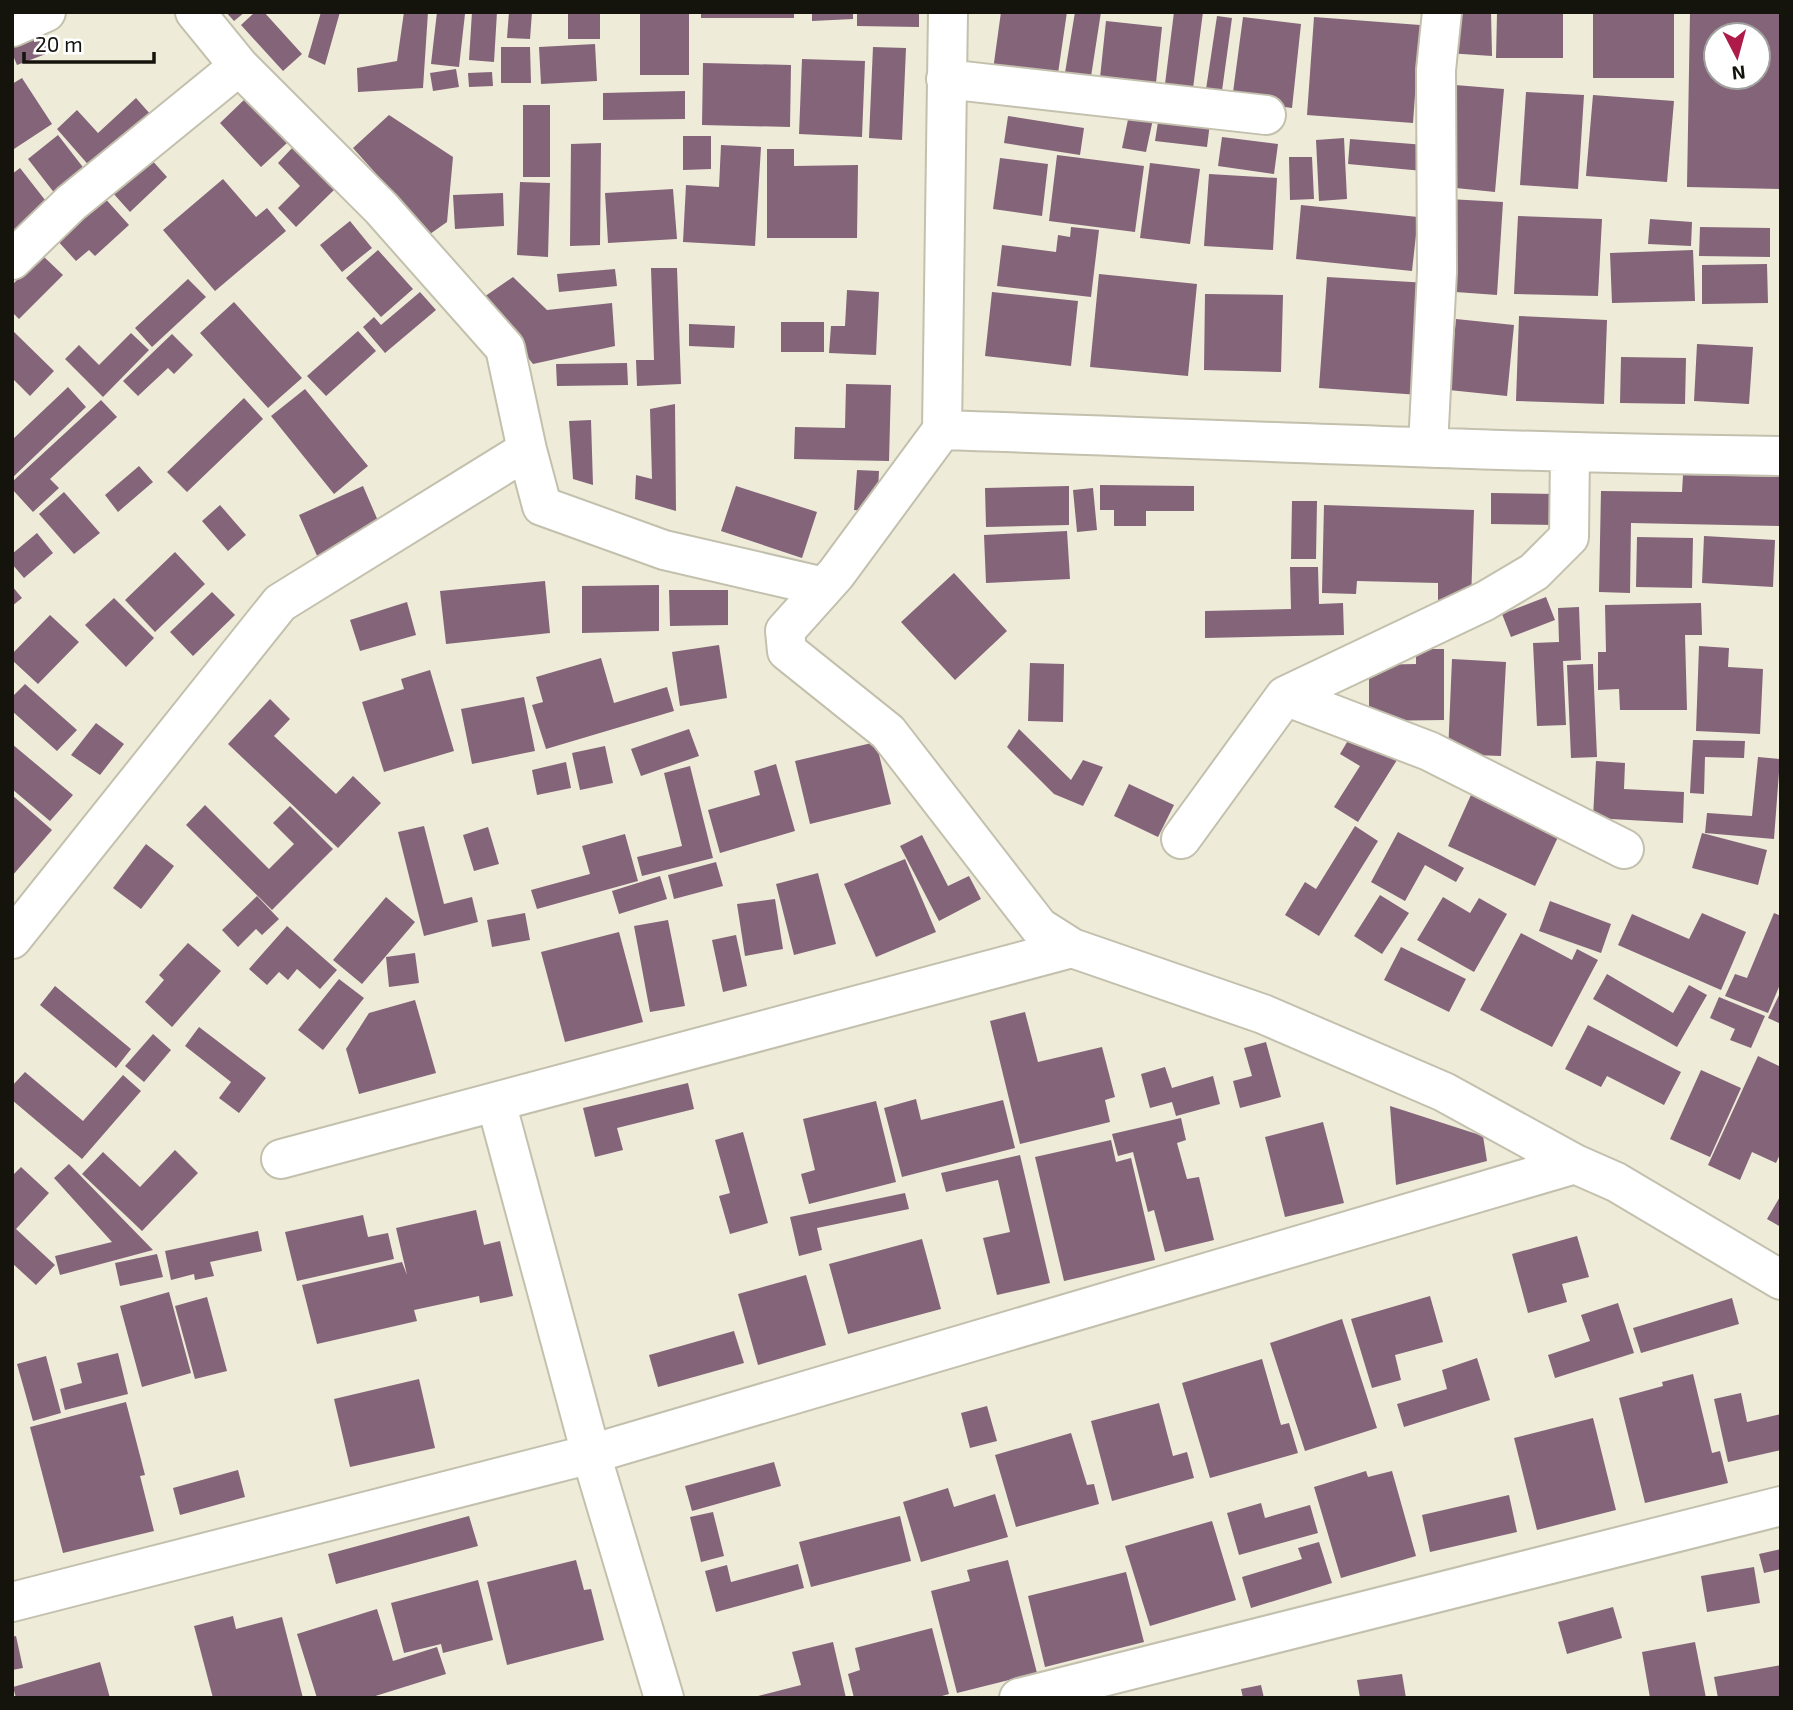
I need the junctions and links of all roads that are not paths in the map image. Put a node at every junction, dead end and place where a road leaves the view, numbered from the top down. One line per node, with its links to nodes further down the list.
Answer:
1 (46, 12): 5 (street)
2 (195, 12): 6 (street)
3 (948, 12): 7 (street)
4 (1442, 12): 11 (street)
5 (12, 27)
6 (239, 66): 9 (street); 12 (street)
7 (946, 79): 8 (street); 10 (street)
8 (1266, 115)
9 (12, 260)
10 (942, 430): 11 (street); 15 (street)
11 (1428, 446): 13 (street)
12 (527, 450): 15 (street); 19 (street)
13 (1570, 453): 14 (street); 16 (street)
14 (1781, 456)
15 (824, 587): 20 (street)
16 (1285, 696): 17 (street); 18 (street)
17 (1181, 839)
18 (1624, 849)
19 (12, 939)
20 (1073, 948): 21 (street); 23 (street)
21 (496, 1102): 22 (street); 25 (street)
22 (281, 1159)
23 (1575, 1164): 24 (street); 25 (street)
24 (1781, 1280)
25 (591, 1454): 27 (street); 28 (street)
26 (1781, 1506): 29 (street)
27 (12, 1602)
28 (664, 1698)
29 (1019, 1698)

